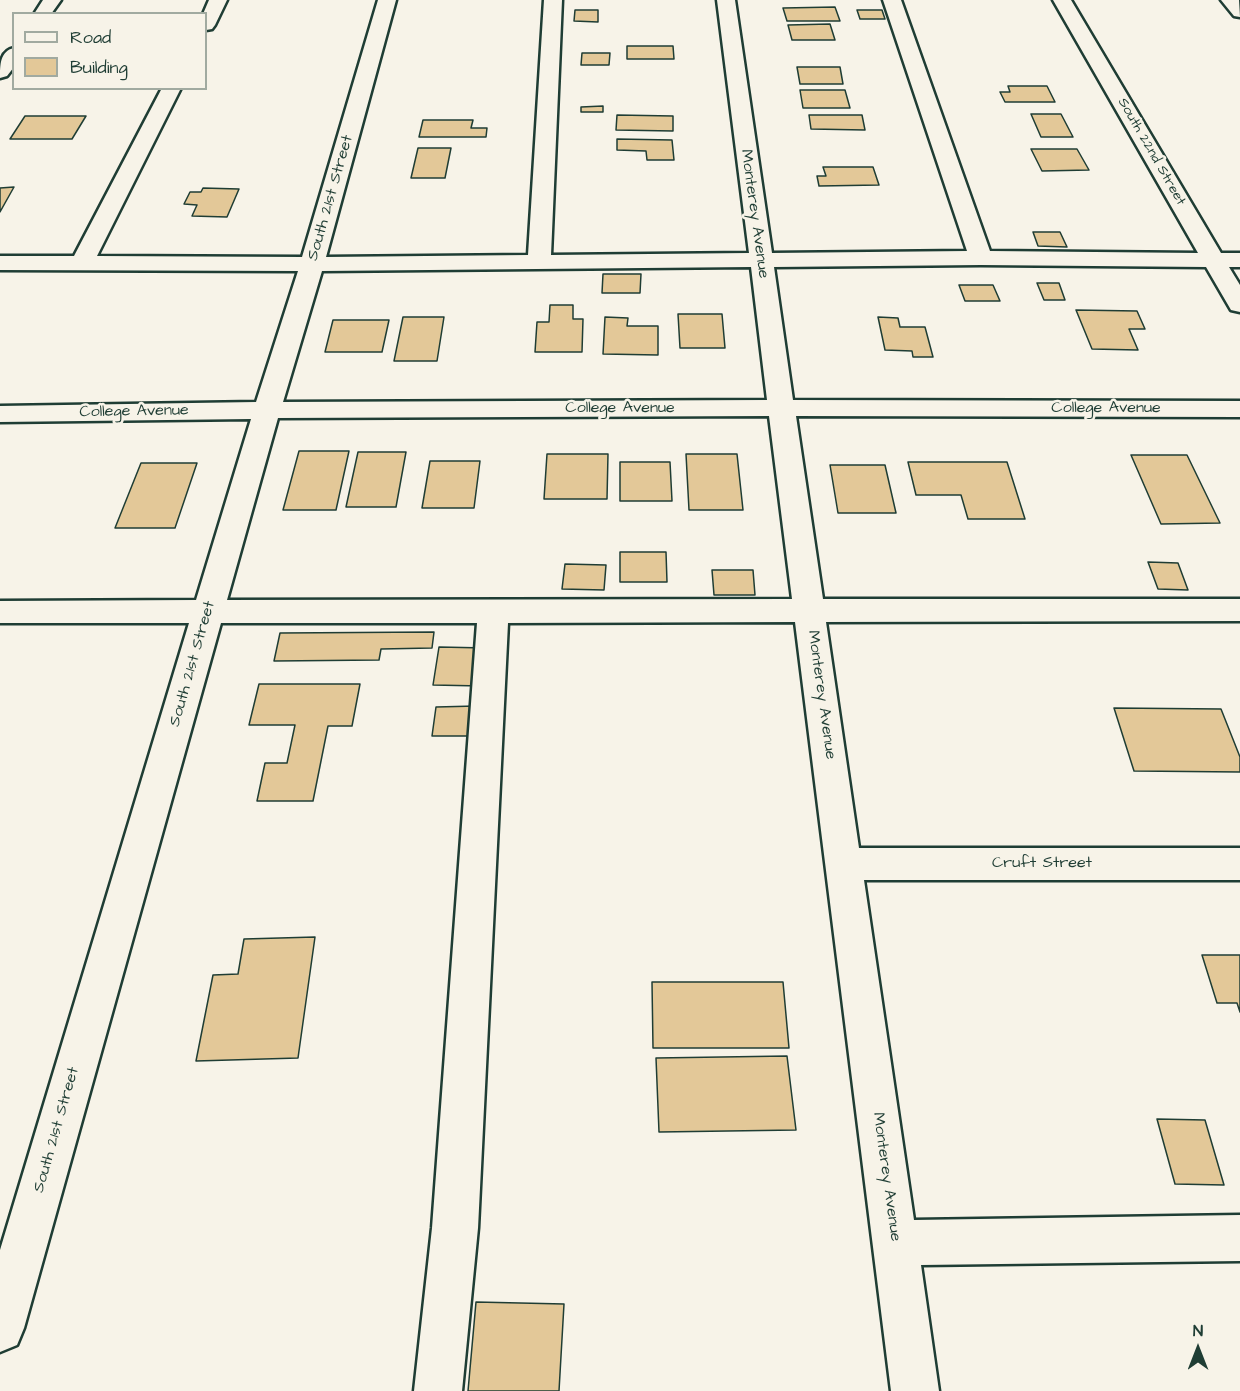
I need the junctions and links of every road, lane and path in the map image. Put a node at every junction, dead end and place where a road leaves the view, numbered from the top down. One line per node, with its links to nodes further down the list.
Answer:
1 (218, 0): 9 (street)
2 (387, 0): 20 (street, South 21st Street)
3 (553, 0): 14 (street)
4 (726, 0): 17 (street, Monterey Avenue)
5 (892, 0): 13 (street)
6 (1062, 0): 15 (street, South 22nd Street)
7 (1230, 0): 8 (street)
8 (1240, 12)
9 (207, 23)
10 (12, 56): 11 (street)
11 (0, 72)
12 (171, 90): 19 (street)
13 (981, 258): 15 (street); 17 (street)
14 (539, 260): 17 (street); 20 (street)
15 (1214, 260): 16 (street); 21 (street, South 22nd Street)
16 (1240, 260)
17 (760, 261): 22 (street, Monterey Avenue)
18 (0, 263): 19 (street)
19 (82, 263): 20 (street)
20 (312, 264): 23 (street, South 21st Street)
21 (1240, 305)
22 (780, 408): 23 (street, College Avenue); 24 (street, College Avenue); 28 (street, Monterey Avenue)
23 (267, 410): 25 (street, College Avenue); 30 (street, South 21st Street)
24 (1240, 410)
25 (2, 417)
26 (1240, 610): 28 (street)
27 (493, 611): 28 (street); 30 (street); 36 (street)
28 (809, 611): 31 (street, Monterey Avenue)
29 (0, 612): 30 (street)
30 (208, 612): 35 (street, South 21st Street)
31 (845, 864): 32 (street, Cruft Street); 34 (street, Monterey Avenue)
32 (1240, 864)
33 (1240, 1238): 34 (street)
34 (895, 1243): 37 (street, Monterey Avenue)
35 (0, 1328)
36 (438, 1391)
37 (915, 1391)

